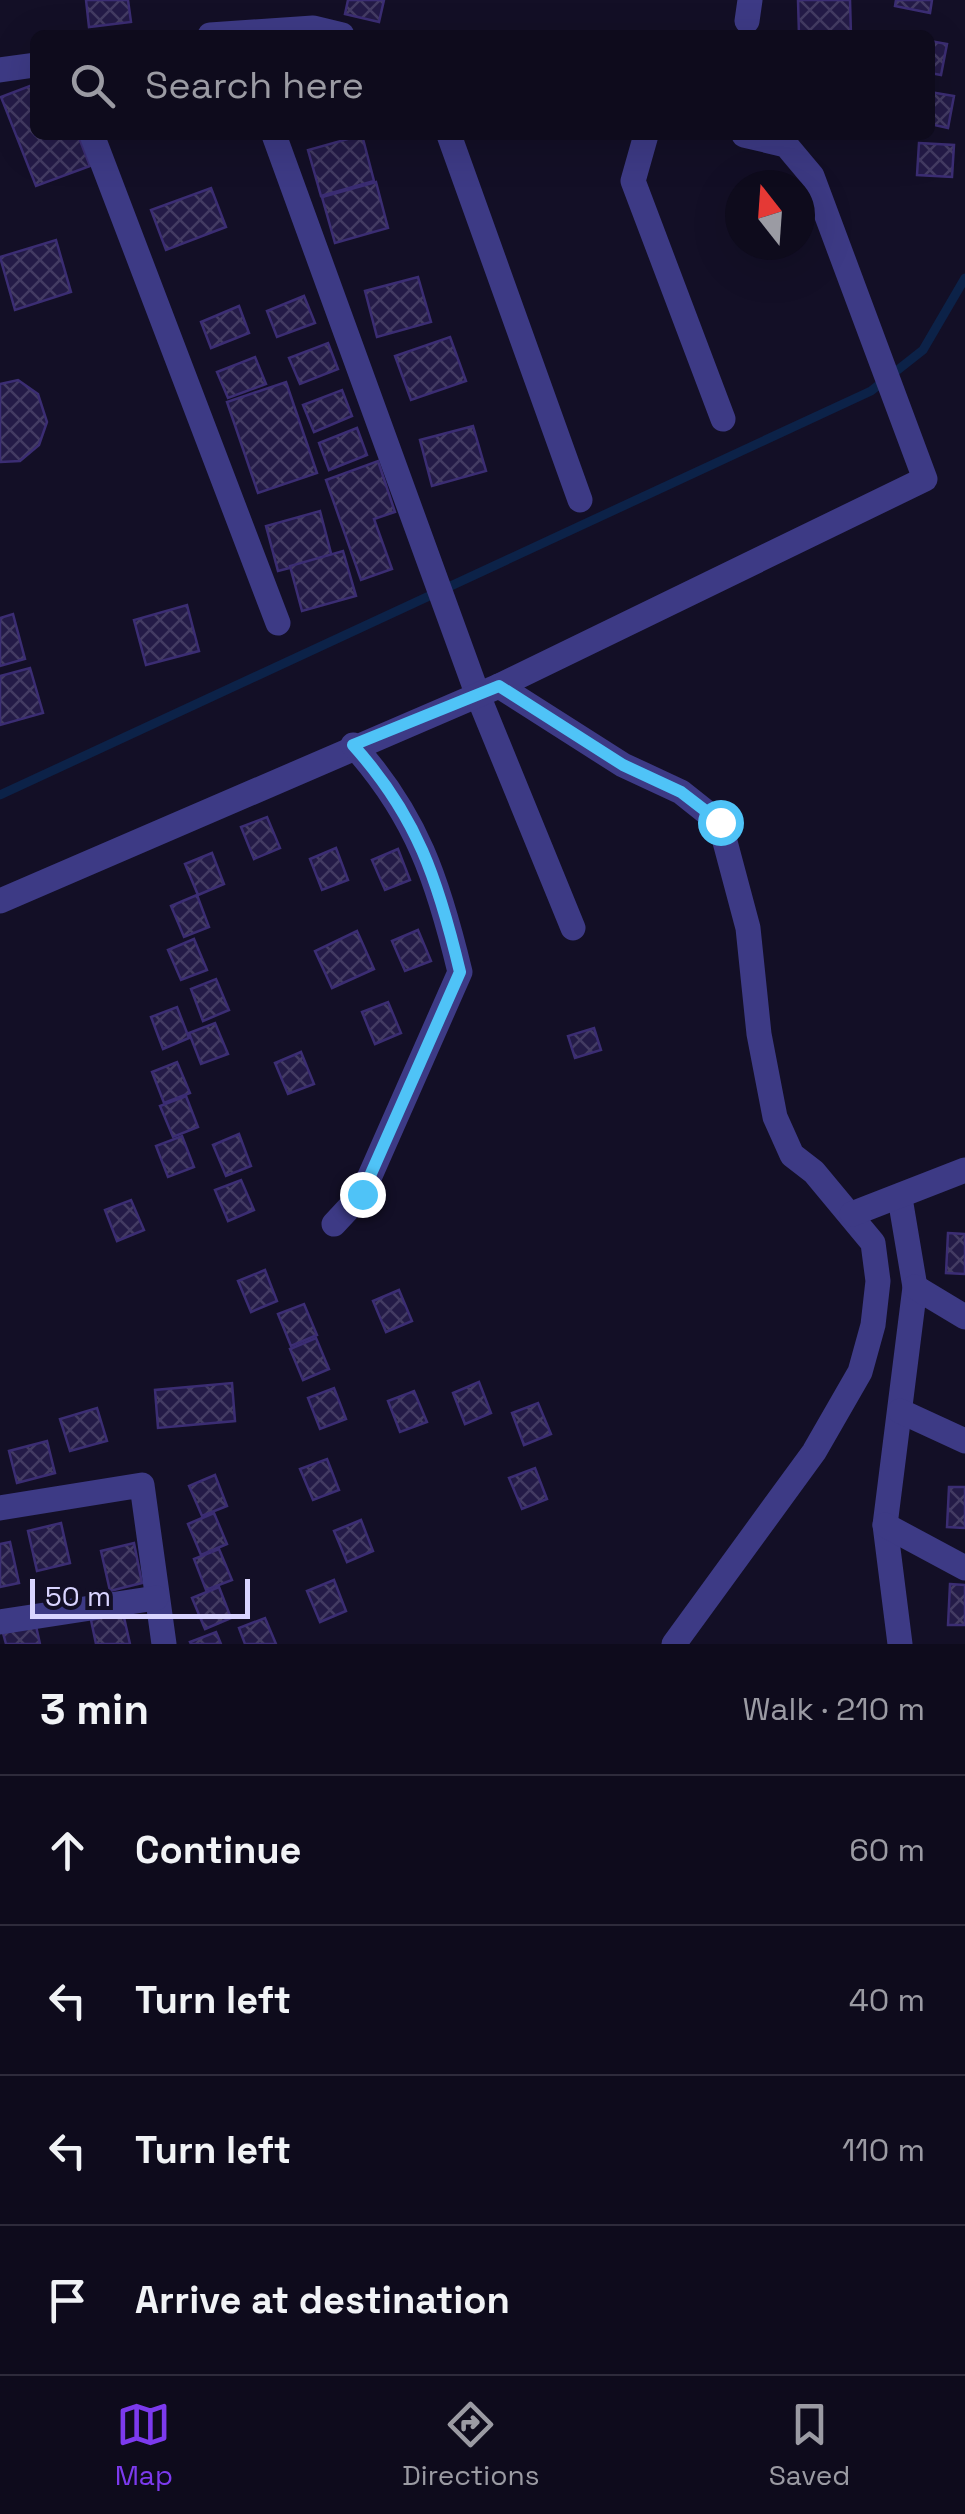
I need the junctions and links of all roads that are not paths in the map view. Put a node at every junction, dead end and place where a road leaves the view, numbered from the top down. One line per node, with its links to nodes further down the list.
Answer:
1 (282, 30): 2 (street)
2 (321, 30)
3 (30, 66): 4 (street)
4 (0, 70)
5 (94, 140): 12 (street)
6 (276, 140): 13 (street)
7 (451, 140): 11 (street)
8 (645, 140): 10 (street)
9 (765, 140): 13 (street)
10 (723, 418)
11 (580, 500)
12 (278, 623)
13 (488, 689): 14 (street); 16 (street); 19 (street)
14 (353, 745): 15 (street); 20 (street)
15 (0, 901)
16 (573, 928)
17 (965, 1170): 18 (street)
18 (900, 1198): 19 (street); 21 (street)
19 (852, 1214): 31 (street)
20 (334, 1224)
21 (915, 1287): 22 (street); 23 (street)
22 (965, 1317)
23 (900, 1411): 24 (street); 26 (street)
24 (965, 1441)
25 (0, 1508): 28 (street)
26 (885, 1526): 27 (street); 32 (street)
27 (965, 1568)
28 (156, 1598): 29 (street); 30 (street)
29 (0, 1622)
30 (164, 1644)
31 (674, 1644)
32 (900, 1644)

